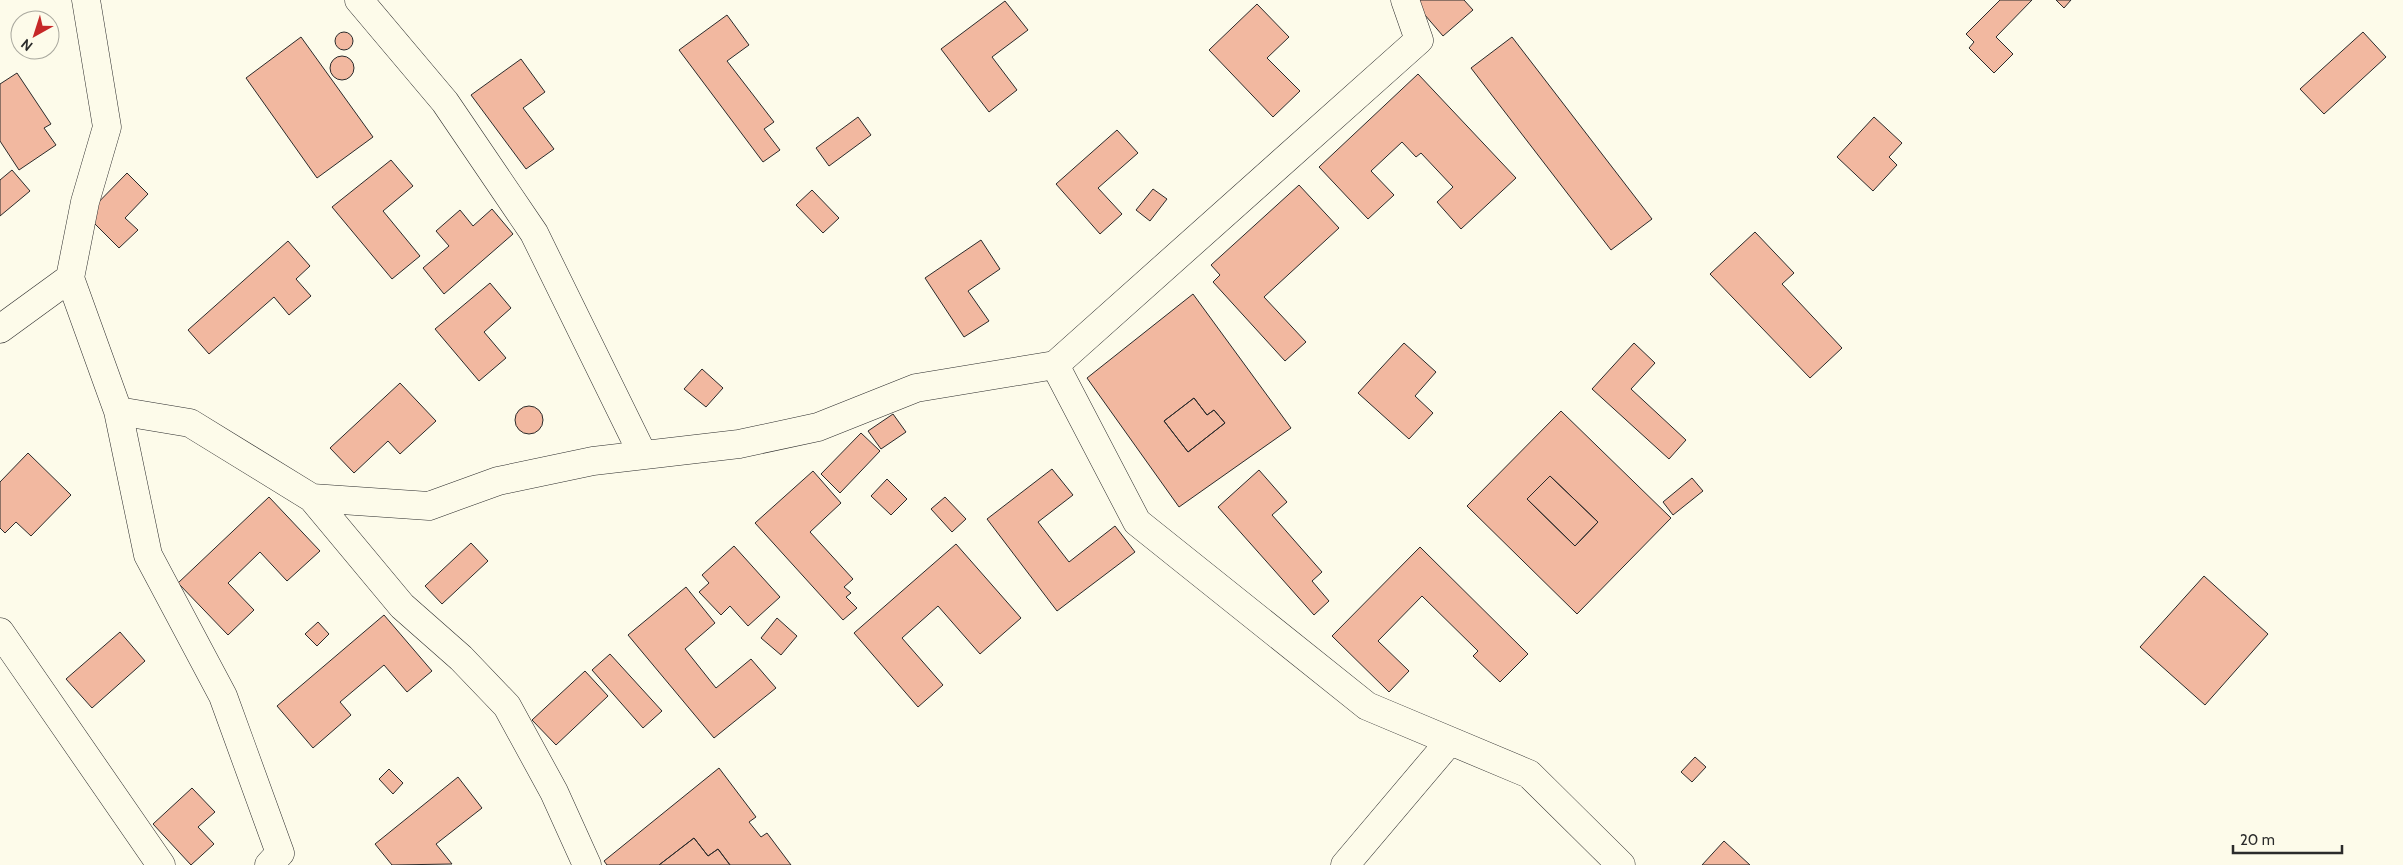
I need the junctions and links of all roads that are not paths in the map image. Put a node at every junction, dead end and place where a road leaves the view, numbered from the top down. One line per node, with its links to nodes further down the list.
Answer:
1 (86, 0): 4 (street)
2 (359, 0): 8 (street)
3 (1405, 0): 6 (street)
4 (70, 278): 5 (street); 7 (street)
5 (0, 329)
6 (1055, 365): 8 (street); 11 (street)
7 (118, 411): 9 (street); 13 (street)
8 (643, 455): 9 (street)
9 (312, 498): 14 (street)
10 (0, 632): 12 (street)
11 (1450, 741): 15 (street); 16 (street)
12 (161, 865)
13 (269, 865)
14 (587, 865)
15 (1346, 865)
16 (1621, 865)

